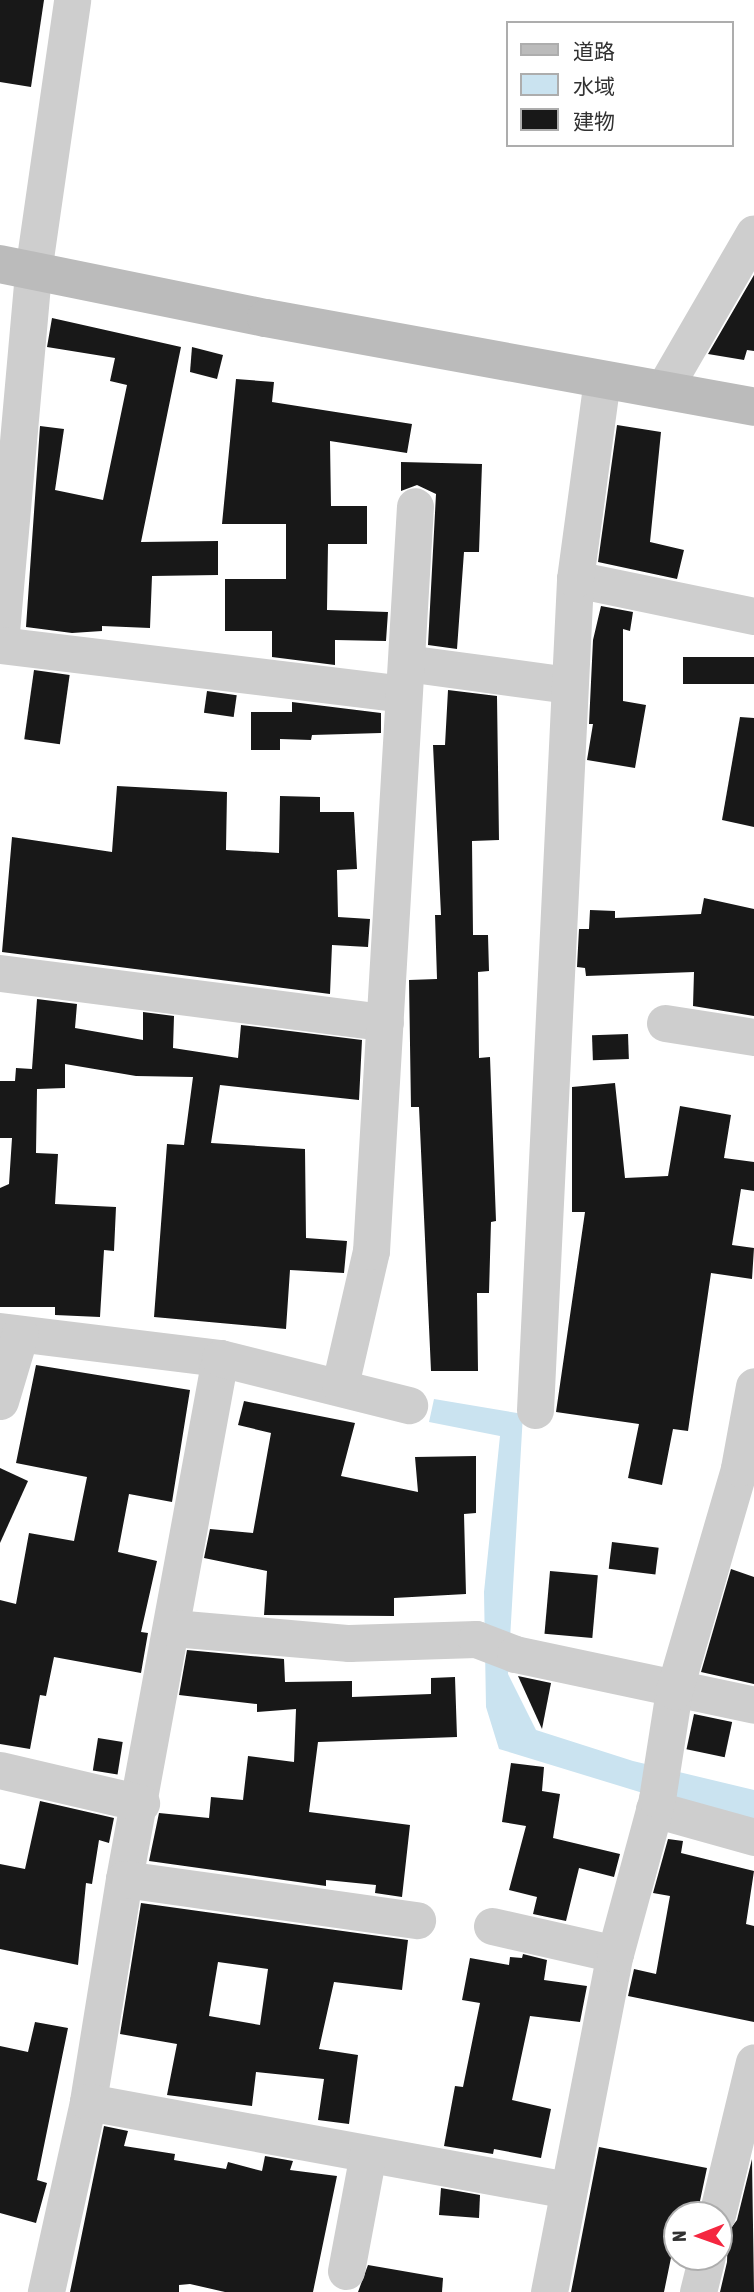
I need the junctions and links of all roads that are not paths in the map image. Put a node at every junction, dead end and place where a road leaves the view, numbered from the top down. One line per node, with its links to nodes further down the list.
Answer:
1 (72, 0): 3 (street)
2 (754, 233): 5 (street)
3 (16, 268): 4 (street); 10 (street)
4 (602, 379): 5 (street); 8 (street)
5 (663, 390): 6 (street)
6 (754, 407)
7 (415, 506): 11 (street)
8 (575, 579): 9 (street); 12 (street)
9 (754, 616)
10 (0, 644): 11 (street)
11 (404, 679): 12 (street); 14 (street)
12 (569, 685): 23 (street)
13 (0, 973): 14 (street)
14 (385, 1022): 19 (street)
15 (665, 1023): 16 (street)
16 (754, 1037)
17 (10, 1332): 18 (street); 21 (street)
18 (220, 1358): 19 (street); 24 (street)
19 (340, 1385): 22 (street)
20 (754, 1387): 25 (street)
21 (0, 1401)
22 (409, 1405)
23 (536, 1410)
24 (173, 1628): 25 (street); 28 (street)
25 (674, 1692): 26 (street); 29 (street)
26 (754, 1705)
27 (0, 1770): 28 (street)
28 (141, 1803): 31 (street)
29 (656, 1804): 30 (street); 34 (street)
30 (754, 1837)
31 (124, 1879): 32 (street); 36 (street)
32 (416, 1920)
33 (492, 1926): 34 (street)
34 (615, 1954): 38 (street)
35 (754, 2062): 39 (street)
36 (88, 2102): 37 (street); 42 (street)
37 (368, 2154): 38 (street); 40 (street)
38 (567, 2189): 43 (street)
39 (720, 2201)
40 (346, 2271)
41 (703, 2271): 44 (street)
42 (46, 2292)
43 (549, 2292)
44 (698, 2292)

